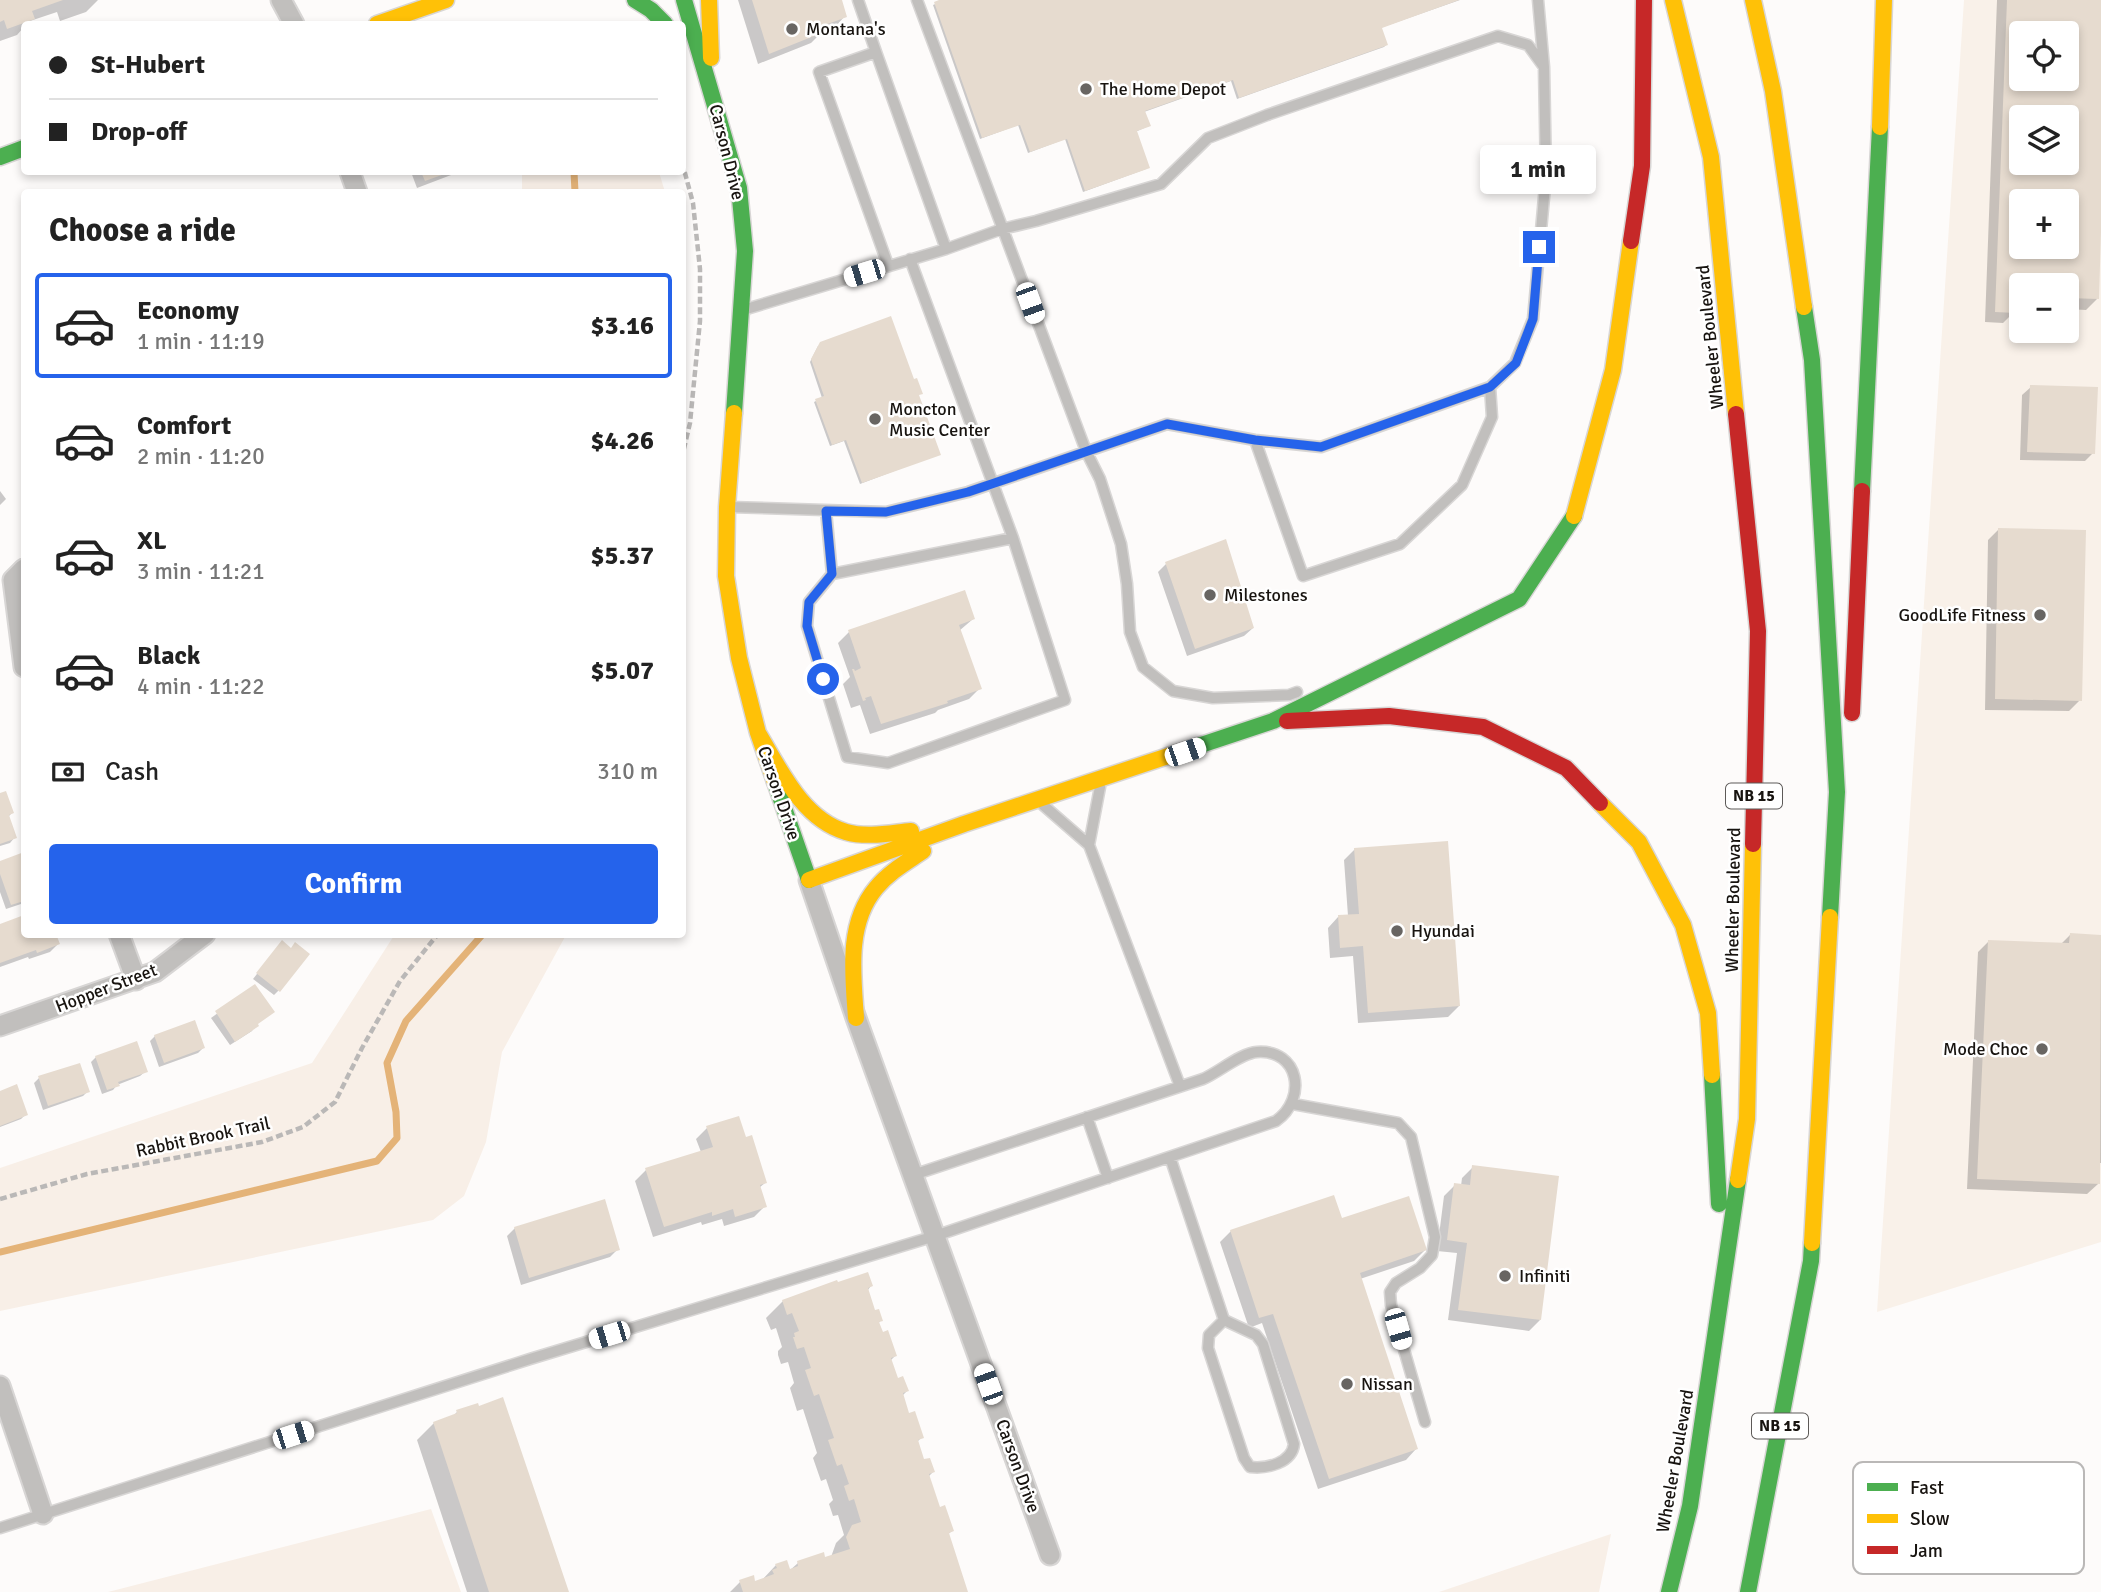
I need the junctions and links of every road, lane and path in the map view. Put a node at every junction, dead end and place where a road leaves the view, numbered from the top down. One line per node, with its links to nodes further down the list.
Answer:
1 (281, 0): 14 (street)
2 (446, 0): 15 (main road)
3 (635, 0): 16 (main road)
4 (684, 0): 19 (main road, Carson Drive)
5 (709, 0): 22 (main road)
6 (858, 0): 18 (lane)
7 (917, 0): 26 (lane)
8 (1538, 0): 20 (lane)
9 (1644, 0): 42 (main road)
10 (1673, 0): 73 (main road, Wheeler Boulevard / NB 15)
11 (1753, 0): 66 (main road, NB 15)
12 (1884, 0): 21 (main road)
13 (1893, 0): 21 (main road)
14 (292, 21)
15 (386, 21)
16 (662, 21)
17 (686, 45): 19 (main road)
18 (876, 52): 27 (lane); 29 (lane)
19 (703, 61): 22 (main road, Carson Drive)
20 (1544, 67): 26 (lane); 31 (lane)
21 (1882, 78): 66 (main road)
22 (713, 98): 30 (main road, Carson Drive)
23 (21, 149): 24 (main road)
24 (0, 157)
25 (685, 175): 32 (path)
26 (1002, 229): 27 (lane); 34 (lane)
27 (946, 249): 28 (lane)
28 (910, 259): 29 (lane); 35 (lane)
29 (888, 265): 30 (lane)
30 (742, 310): 36 (main road, Carson Drive)
31 (1490, 387): 33 (lane); 33 (lane)
32 (686, 440)
33 (1255, 440): 34 (lane)
34 (1086, 451): 35 (lane); 44 (lane)
35 (992, 484): 37 (lane); 38 (lane)
36 (727, 507): 37 (lane); 46 (main road, Carson Drive)
37 (826, 511): 40 (lane)
38 (1013, 538): 40 (lane); 40 (lane)
39 (21, 572): 41 (street)
40 (832, 574)
41 (21, 643)
42 (1369, 674): 43 (lane); 45 (main road)
43 (1316, 688)
44 (1302, 691)
45 (1273, 722): 47 (main road); 73 (main road)
46 (758, 733): 49 (main road); 51 (main road, Carson Drive)
47 (1101, 779): 48 (main road); 50 (lane)
48 (1037, 800): 49 (main road); 50 (lane)
49 (964, 824): 51 (main road); 56 (main road)
50 (1088, 845): 58 (lane)
51 (809, 880): 56 (street, Carson Drive)
52 (120, 938): 55 (street)
53 (200, 938): 55 (street, Hopper Street)
54 (435, 938): 64 (path, Rabbit Brook Trail)
55 (136, 980): 57 (street, Hopper Street)
56 (856, 1018): 62 (street, Carson Drive)
57 (0, 1026)
58 (1180, 1087): 59 (lane); 60 (lane)
59 (1293, 1104): 61 (lane); 69 (lane)
60 (1087, 1117): 62 (lane); 63 (lane)
61 (1170, 1157): 63 (lane); 67 (lane)
62 (913, 1175): 65 (street, Carson Drive)
63 (1108, 1178): 65 (lane)
64 (0, 1199)
65 (934, 1237): 70 (lane); 72 (street, Carson Drive)
66 (1811, 1261): 74 (main road, NB 15)
67 (1224, 1320): 67 (lane)
68 (0, 1386): 70 (street)
69 (1425, 1422)
70 (44, 1514): 71 (lane)
71 (0, 1528)
72 (1050, 1555)
73 (1668, 1592)
74 (1748, 1592)

